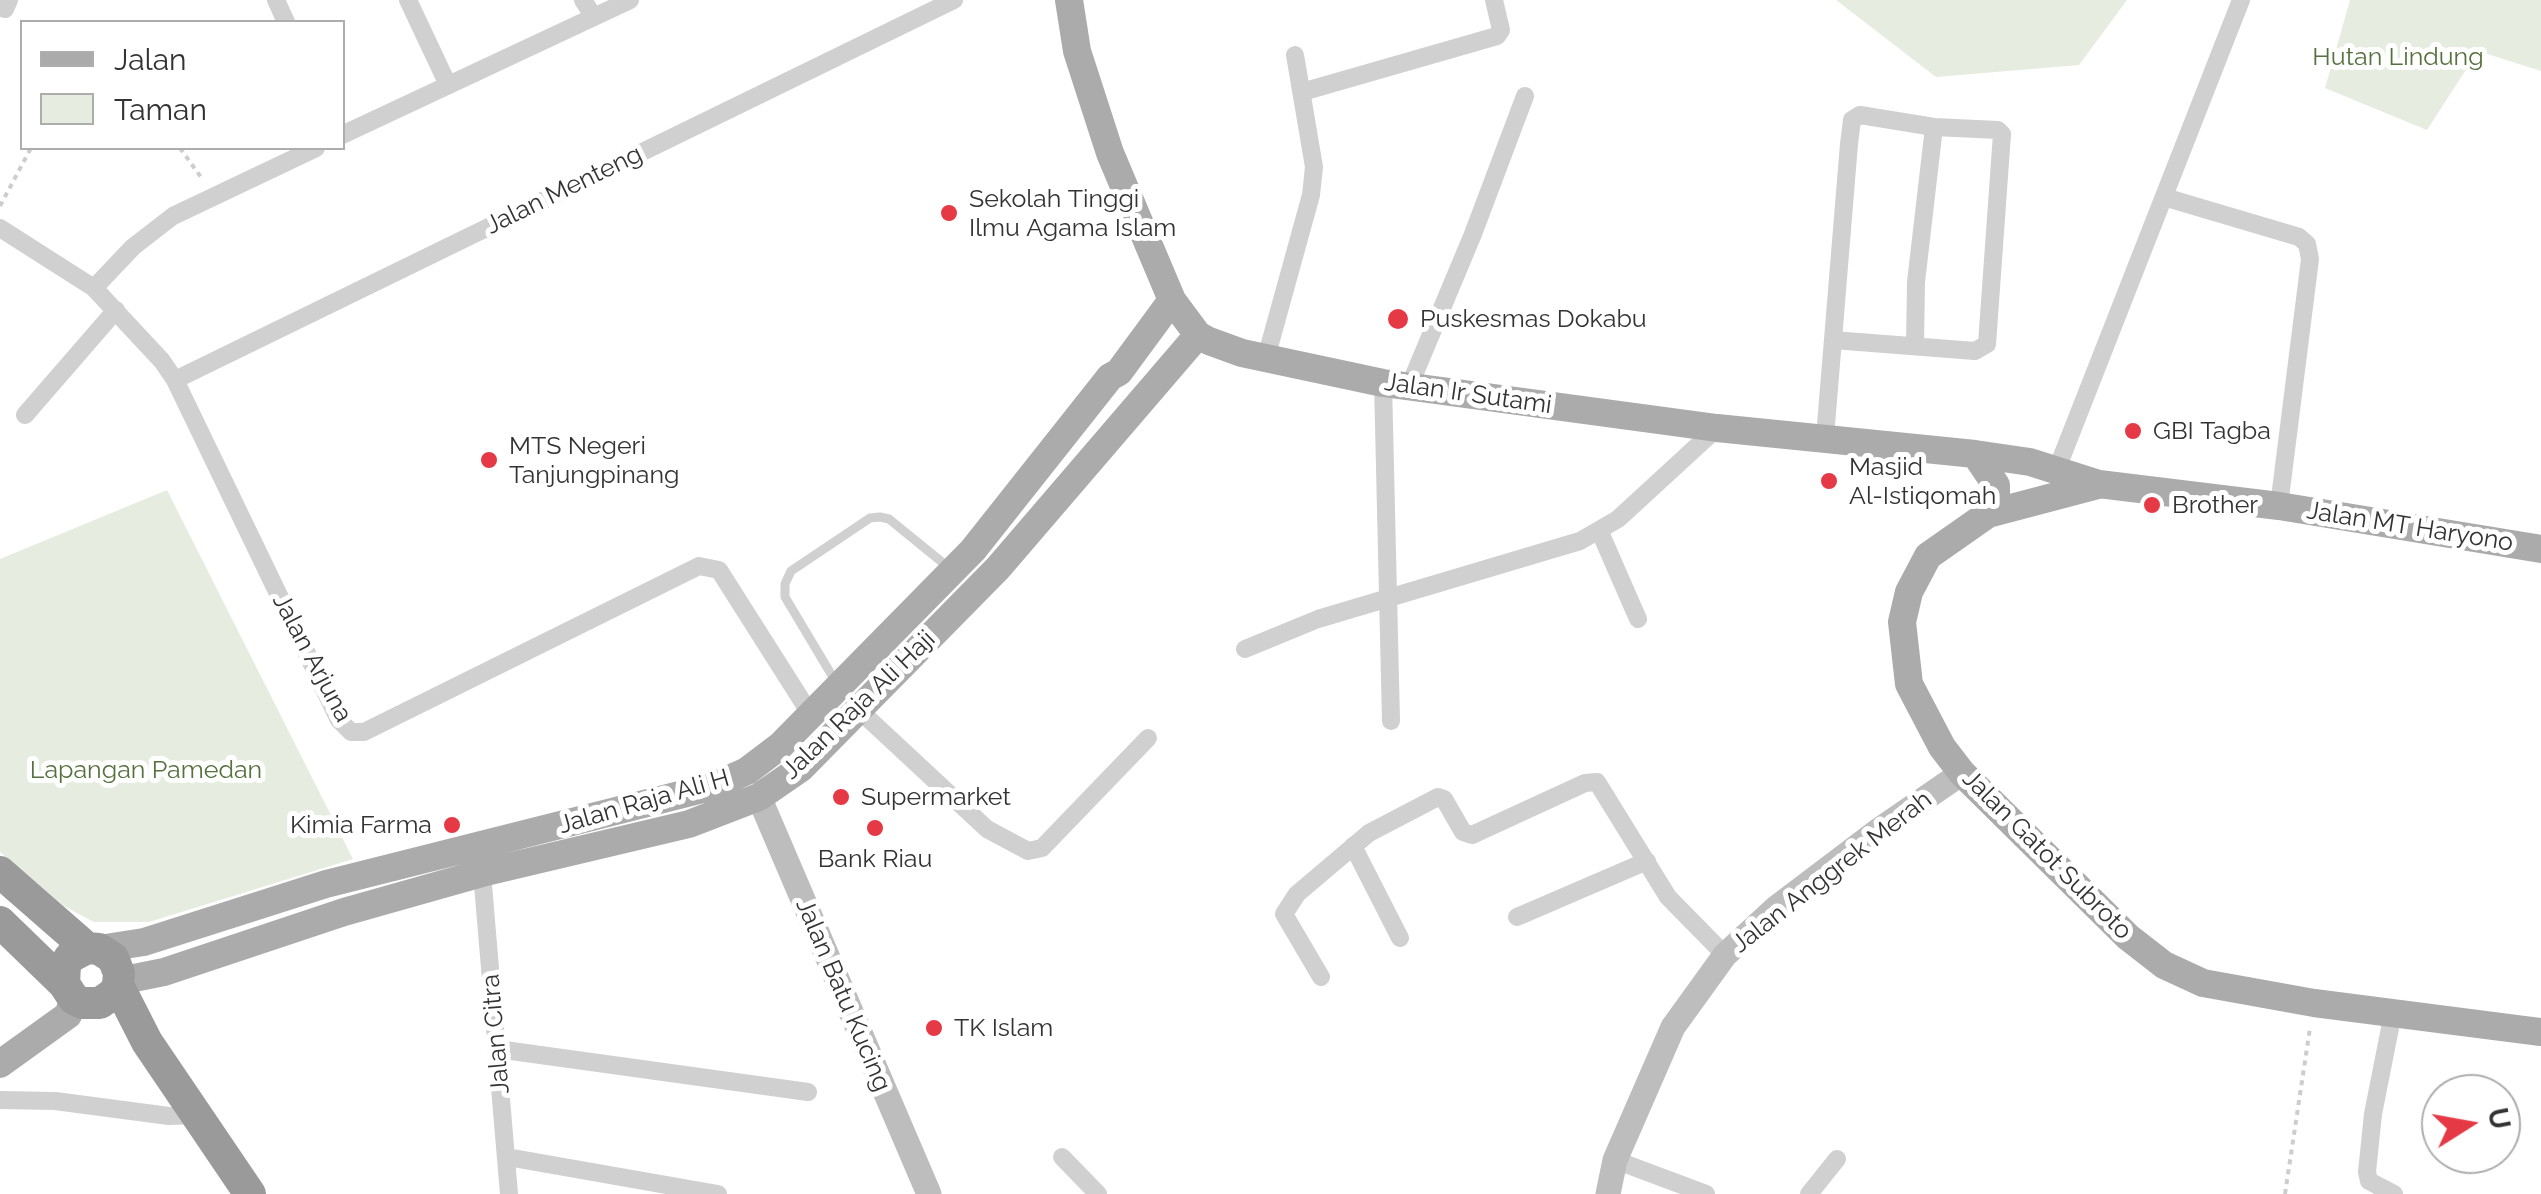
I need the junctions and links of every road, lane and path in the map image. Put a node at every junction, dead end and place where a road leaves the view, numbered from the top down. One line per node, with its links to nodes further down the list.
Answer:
1 (408, 0): 10 (street)
2 (583, 0): 8 (street)
3 (630, 0): 8 (street)
4 (954, 0): 29 (street, Jalan Menteng)
5 (1070, 0): 23 (main road)
6 (1494, 0): 11 (street)
7 (2241, 0): 19 (street)
8 (594, 17): 10 (street)
9 (1295, 55): 11 (street)
10 (448, 86): 14 (street)
11 (1302, 92): 28 (street)
12 (1525, 96): 30 (street)
13 (1934, 127): 26 (street); 27 (street); 27 (street)
14 (345, 134)
15 (30, 150): 20 (path)
16 (181, 150): 18 (path)
17 (312, 150): 18 (street)
18 (214, 196): 22 (street)
19 (2164, 197): 35 (street); 37 (street)
20 (0, 206)
21 (0, 228): 22 (street, Jalan Arjuna)
22 (94, 288): 24 (street, Jalan Arjuna)
23 (1172, 300): 25 (main road); 41 (main road, Jalan Raja Ali H)
24 (116, 310): 29 (street, Jalan Arjuna); 31 (street)
25 (1198, 336): 28 (main road, Jalan Ir Sutami); 46 (main road, Jalan Raja Ali Haji)
26 (1833, 340): 27 (street); 33 (street)
27 (1915, 345)
28 (1266, 358): 30 (main road, Jalan Ir Sutami)
29 (175, 380): 47 (street, Jalan Arjuna)
30 (1396, 385): 32 (main road, Jalan Ir Sutami); 42 (street)
31 (25, 415)
32 (1718, 428): 33 (main road, Jalan Ir Sutami); 39 (street)
33 (1825, 437): 34 (main road, Jalan Ir Sutami)
34 (1975, 454): 35 (main road, Jalan Ir Sutami); 38 (main road)
35 (2058, 469): 36 (main road, Jalan Ir Sutami)
36 (2100, 484): 37 (main road, Jalan MT Haryono); 38 (main road, Jalan Gatot Subroto)
37 (2278, 506): 40 (main road, Jalan MT Haryono)
38 (1988, 514): 50 (main road, Jalan Gatot Subroto)
39 (1600, 532): 42 (street); 43 (street)
40 (2541, 549)
41 (953, 570): 45 (main road, Jalan Raja Ali H); 45 (lane)
42 (1388, 599): 44 (street); 48 (street)
43 (1638, 620)
44 (1245, 649)
45 (839, 686): 47 (main road, Jalan Raja Ali H)
46 (859, 710): 49 (street); 52 (main road, Jalan Raja Ali Haji)
47 (811, 715): 51 (main road, Jalan Raja Ali H)
48 (1391, 721)
49 (1148, 738)
50 (1962, 773): 62 (street, Jalan Anggrek Merah); 66 (main road, Jalan Gatot Subroto)
51 (711, 787): 53 (main road); 61 (main road, Jalan Raja Ali H)
52 (759, 796): 53 (main road, Jalan Raja Ali Haji); 82 (street, Jalan Batu Kucing)
53 (726, 812): 57 (main road, Jalan Raja Ali Haji)
54 (1353, 846): 55 (street); 60 (street); 63 (street)
55 (1646, 861): 58 (street); 62 (street)
56 (0, 872): 61 (highway)
57 (482, 873): 64 (main road, Jalan Raja Ali Haji); 70 (street, Jalan Citra)
58 (1517, 917)
59 (0, 922): 65 (highway)
60 (1400, 938)
61 (93, 948): 64 (highway); 65 (highway)
62 (1724, 955): 78 (street, Jalan Anggrek Merah)
63 (1320, 977)
64 (119, 983): 65 (highway); 69 (highway)
65 (73, 995): 69 (highway); 71 (main road)
66 (2314, 1003): 67 (main road, Jalan Gatot Subroto); 87 (path)
67 (2392, 1013): 68 (main road, Jalan Gatot Subroto); 88 (street)
68 (2541, 1032)
69 (147, 1042): 74 (highway)
70 (497, 1049): 72 (street); 76 (street, Jalan Citra)
71 (0, 1064)
72 (808, 1092)
73 (0, 1100): 74 (street)
74 (196, 1115): 79 (highway)
75 (1062, 1157): 83 (street)
76 (507, 1158): 80 (street, Jalan Citra); 81 (street)
77 (1837, 1159): 86 (street)
78 (1615, 1160): 84 (street, Jalan Anggrek Merah); 85 (street)
79 (250, 1194)
80 (509, 1194)
81 (718, 1194)
82 (928, 1194)
83 (1098, 1194)
84 (1608, 1194)
85 (1706, 1194)
86 (1809, 1194)
87 (2284, 1194)
88 (2394, 1194)

